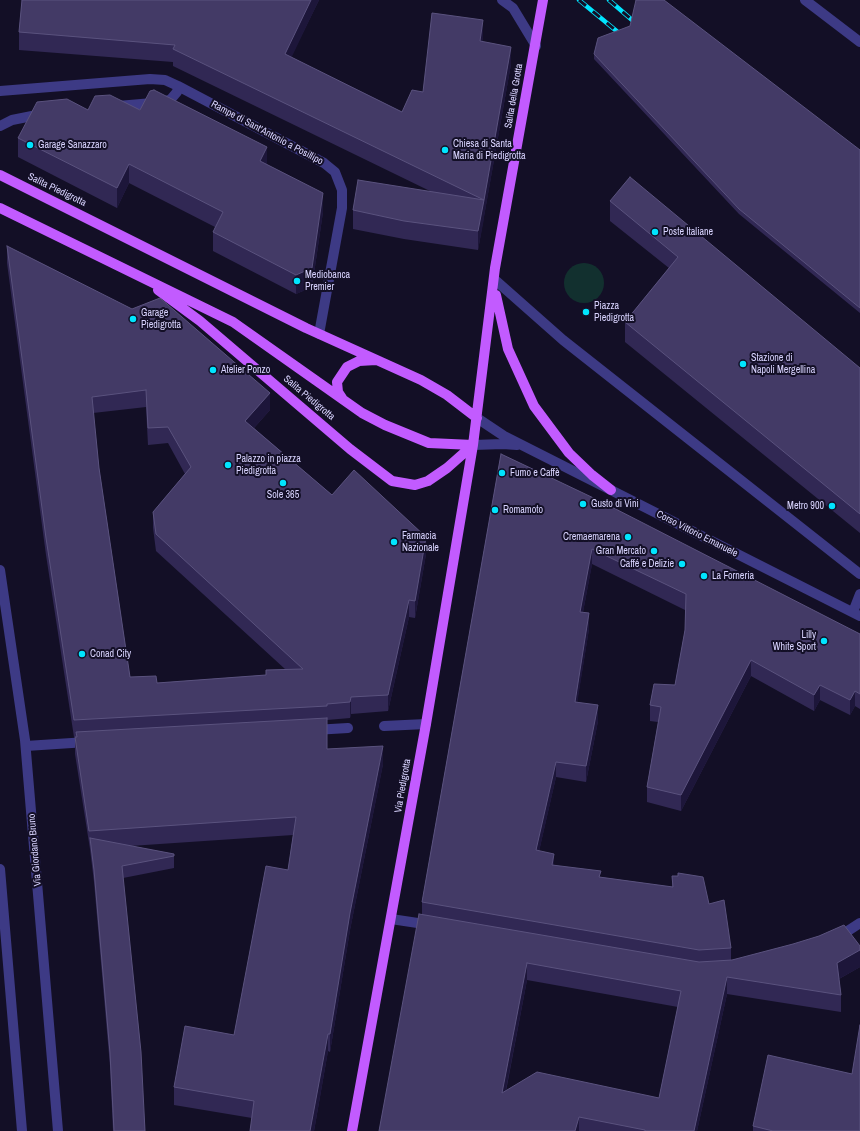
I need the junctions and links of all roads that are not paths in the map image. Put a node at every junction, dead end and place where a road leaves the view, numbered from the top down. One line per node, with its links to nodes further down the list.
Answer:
1 (502, 0): 5 (street)
2 (543, 0): 5 (main road, Salita della Grotta)
3 (805, 0): 4 (street)
4 (860, 42)
5 (536, 46): 14 (main road, Salita della Grotta)
6 (178, 86): 7 (street, Rampe di Sant'Antonio a Posillipo); 8 (street); 15 (street, Rampe di Sant'Antonio a Posillipo)
7 (0, 91)
8 (110, 107)
9 (49, 113): 10 (street)
10 (0, 126)
11 (0, 176): 15 (main road, Salita Piedigrotta)
12 (0, 208): 13 (main road, Salita Piedigrotta)
13 (136, 274): 17 (main road, Salita Piedigrotta); 19 (main road, Salita Piedigrotta)
14 (494, 279): 18 (main road, Via Piedigrotta); 21 (main road); 23 (street)
15 (319, 334): 16 (main road)
16 (380, 360): 17 (main road); 18 (main road)
17 (343, 400): 19 (main road, Salita Piedigrotta)
18 (477, 418): 19 (main road, Via Piedigrotta); 20 (street)
19 (474, 445): 20 (street, Salita Piedigrotta); 26 (main road, Via Piedigrotta)
20 (534, 451): 21 (street, Corso Vittorio Emanuele)
21 (610, 490): 25 (street, Corso Vittorio Emanuele)
22 (0, 570): 31 (street, Via Giordano Bruno)
23 (860, 574)
24 (860, 594): 25 (street)
25 (856, 614)
26 (426, 724): 27 (street); 33 (main road, Via Piedigrotta)
27 (384, 726)
28 (348, 728): 29 (street)
29 (301, 731)
30 (96, 742): 31 (street)
31 (26, 746): 38 (street, Via Giordano Bruno)
32 (0, 869): 37 (street)
33 (391, 918): 35 (street); 39 (main road, Via Piedigrotta)
34 (860, 923): 36 (street)
35 (444, 928)
36 (830, 941)
37 (22, 1131)
38 (58, 1131)
39 (352, 1131)

